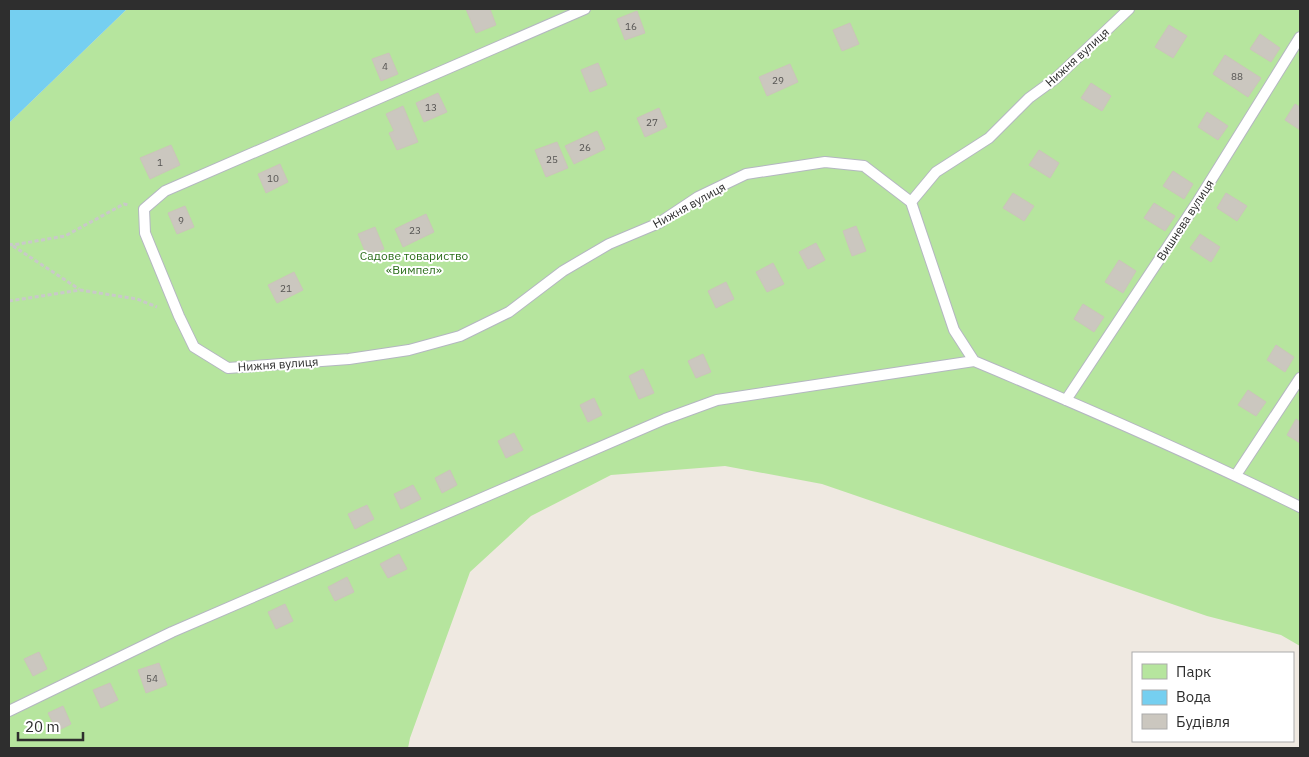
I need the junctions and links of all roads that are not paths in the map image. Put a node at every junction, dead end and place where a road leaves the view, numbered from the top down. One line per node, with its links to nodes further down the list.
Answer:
1 (585, 9): 4 (lane, Нижня вулиця)
2 (1129, 9): 4 (lane, Нижня вулиця)
3 (1300, 37): 7 (lane, Вишнева вулиця)
4 (911, 202): 5 (lane)
5 (974, 361): 7 (lane); 10 (lane)
6 (1300, 378): 8 (lane)
7 (1066, 400): 8 (lane)
8 (1236, 475): 9 (lane)
9 (1300, 507)
10 (9, 711)

